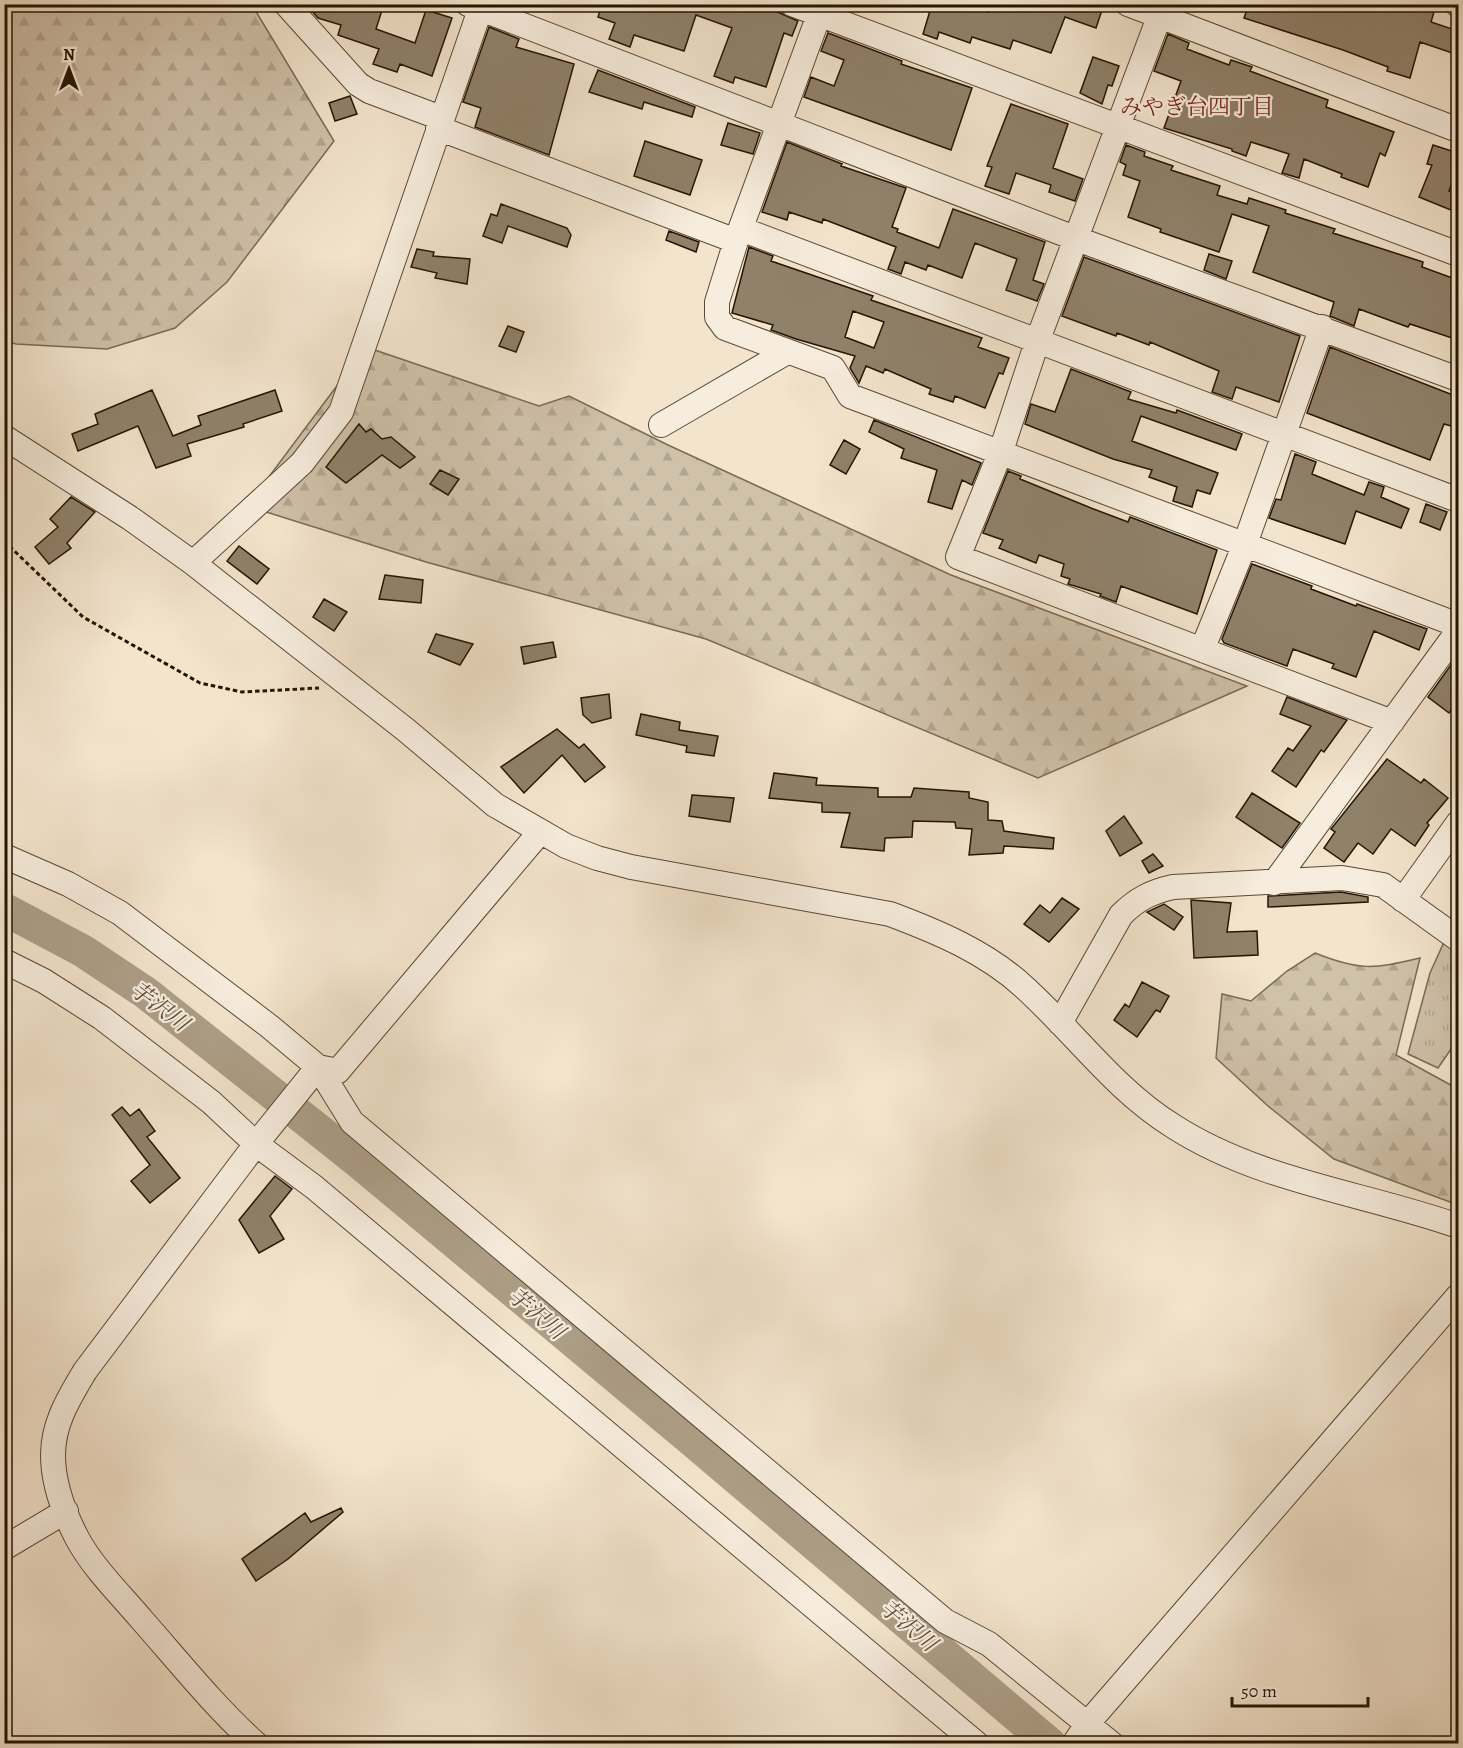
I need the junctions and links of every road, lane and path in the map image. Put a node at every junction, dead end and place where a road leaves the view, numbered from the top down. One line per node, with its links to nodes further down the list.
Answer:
1 (286, 4): 7 (street)
2 (792, 4): 5 (street)
3 (1128, 4): 6 (street)
4 (477, 6): 7 (street); 8 (street)
5 (821, 10): 8 (street); 9 (street)
6 (1162, 10): 9 (street); 10 (street)
7 (440, 123): 11 (street); 25 (street)
8 (779, 124): 11 (street); 12 (street)
9 (1118, 128): 12 (street); 13 (street)
10 (1458, 130)
11 (739, 235): 15 (street); 16 (street)
12 (1077, 239): 14 (street); 15 (street)
13 (1458, 254)
14 (1322, 327): 17 (street); 19 (street)
15 (1037, 342): 19 (street); 21 (street)
16 (787, 352): 18 (street); 21 (street)
17 (1458, 379)
18 (661, 425)
19 (1282, 434): 22 (street); 24 (street)
20 (4, 437): 25 (street)
21 (1000, 452): 24 (street); 28 (street)
22 (1458, 500)
23 (4, 541): 29 (path)
24 (1245, 544): 26 (street); 28 (street)
25 (193, 563): 29 (street)
26 (1458, 625)
27 (1458, 631): 30 (street)
28 (1202, 650): 30 (street)
29 (345, 681): 32 (street)
30 (1392, 722): 34 (street)
31 (1458, 823): 35 (street)
32 (540, 832): 38 (street); 39 (street)
33 (4, 856): 39 (street)
34 (1274, 883): 35 (street); 38 (street)
35 (1403, 900): 36 (street)
36 (1458, 939)
37 (4, 961): 40 (street)
38 (1060, 1023): 41 (street)
39 (318, 1067): 40 (street); 45 (street)
40 (256, 1144): 43 (street); 47 (street)
41 (1458, 1226)
42 (1458, 1296): 45 (street)
43 (66, 1511): 44 (street); 46 (street)
44 (4, 1548)
45 (1081, 1733): 48 (street)
46 (256, 1743)
47 (977, 1743)
48 (1112, 1743)

